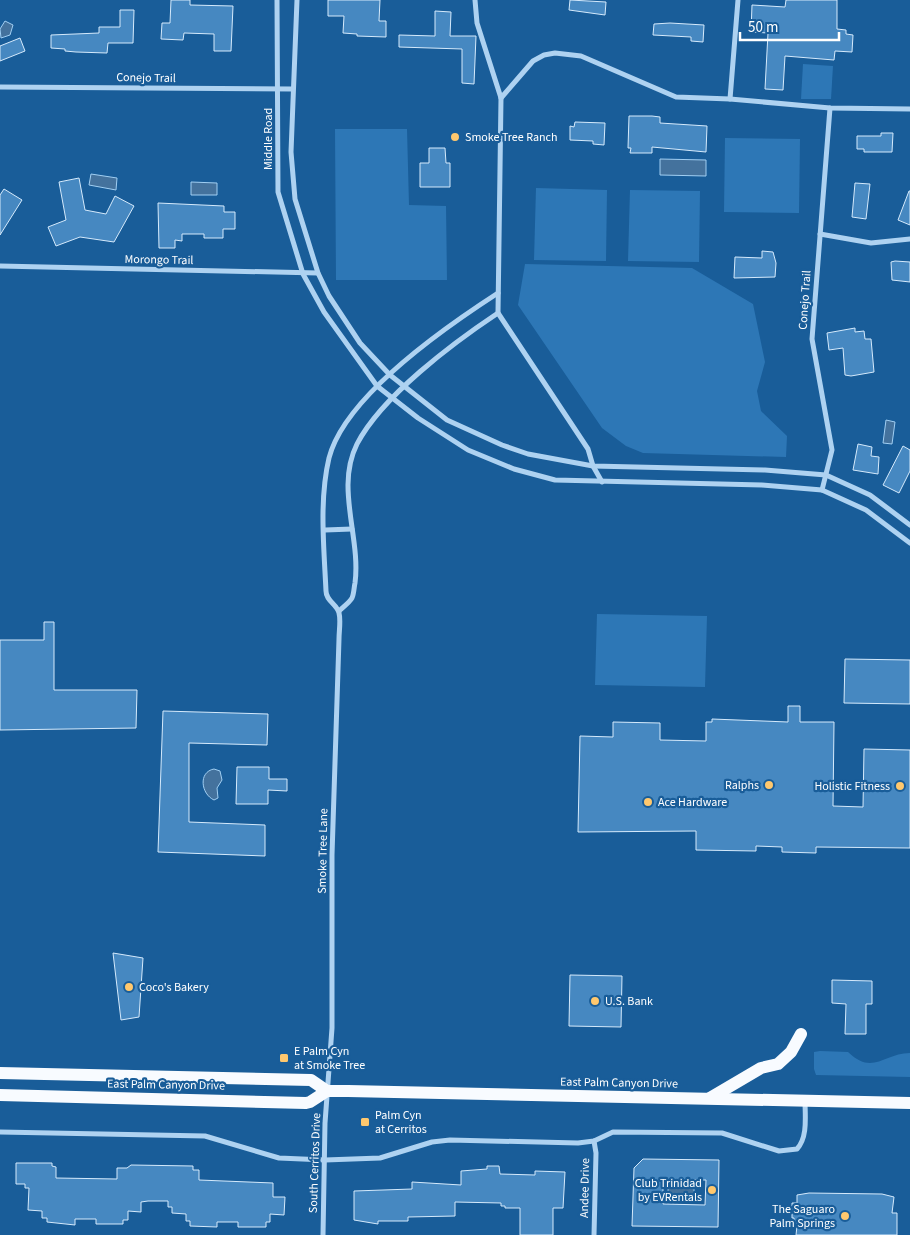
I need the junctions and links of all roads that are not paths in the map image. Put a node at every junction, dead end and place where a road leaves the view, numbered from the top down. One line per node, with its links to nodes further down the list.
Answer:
1 (277, 0): 7 (street, Middle Road)
2 (297, 0): 6 (street, Middle Road)
3 (475, 0): 8 (street)
4 (738, 0): 9 (street)
5 (0, 87): 7 (street, Conejo Trail)
6 (292, 89): 7 (street, Conejo Trail); 15 (street, Middle Road)
7 (278, 90): 16 (street, Middle Road)
8 (501, 98): 9 (street); 17 (street)
9 (730, 99): 10 (street)
10 (830, 108): 11 (street); 12 (street, Conejo Trail)
11 (910, 110)
12 (820, 234): 13 (street); 24 (street, Conejo Trail)
13 (910, 238)
14 (0, 266): 16 (street, Morongo Trail)
15 (318, 273): 16 (street, Morongo Trail); 19 (street, Middle Road)
16 (303, 274): 20 (street, Middle Road)
17 (498, 293): 18 (street); 19 (street)
18 (498, 313): 21 (street); 23 (street)
19 (390, 375): 20 (street); 21 (street, Middle Road)
20 (377, 386): 22 (street, Middle Road); 29 (street)
21 (405, 388): 22 (street); 23 (street, Middle Road)
22 (393, 399): 25 (street, Middle Road); 28 (street)
23 (593, 466): 24 (street, Middle Road); 25 (street)
24 (826, 475): 26 (street, Conejo Trail); 27 (street, Middle Road)
25 (602, 482): 26 (street, Middle Road)
26 (822, 490): 30 (street, Middle Road)
27 (910, 525)
28 (352, 529): 29 (street); 31 (street)
29 (325, 530): 31 (street)
30 (910, 543)
31 (339, 612): 34 (street, Smoke Tree Lane)
32 (802, 1034): 36 (main road)
33 (0, 1073): 34 (main road, East Palm Canyon Drive)
34 (327, 1091): 35 (main road, East Palm Canyon Drive); 36 (main road, East Palm Canyon Drive); 41 (street, South Cerritos Drive)
35 (0, 1095)
36 (709, 1099): 37 (main road, East Palm Canyon Drive)
37 (805, 1101): 38 (main road, East Palm Canyon Drive); 40 (street)
38 (910, 1103)
39 (0, 1132): 41 (street)
40 (594, 1141): 41 (street); 43 (street, Andee Drive)
41 (324, 1160): 42 (street, South Cerritos Drive)
42 (323, 1235)
43 (594, 1235)

